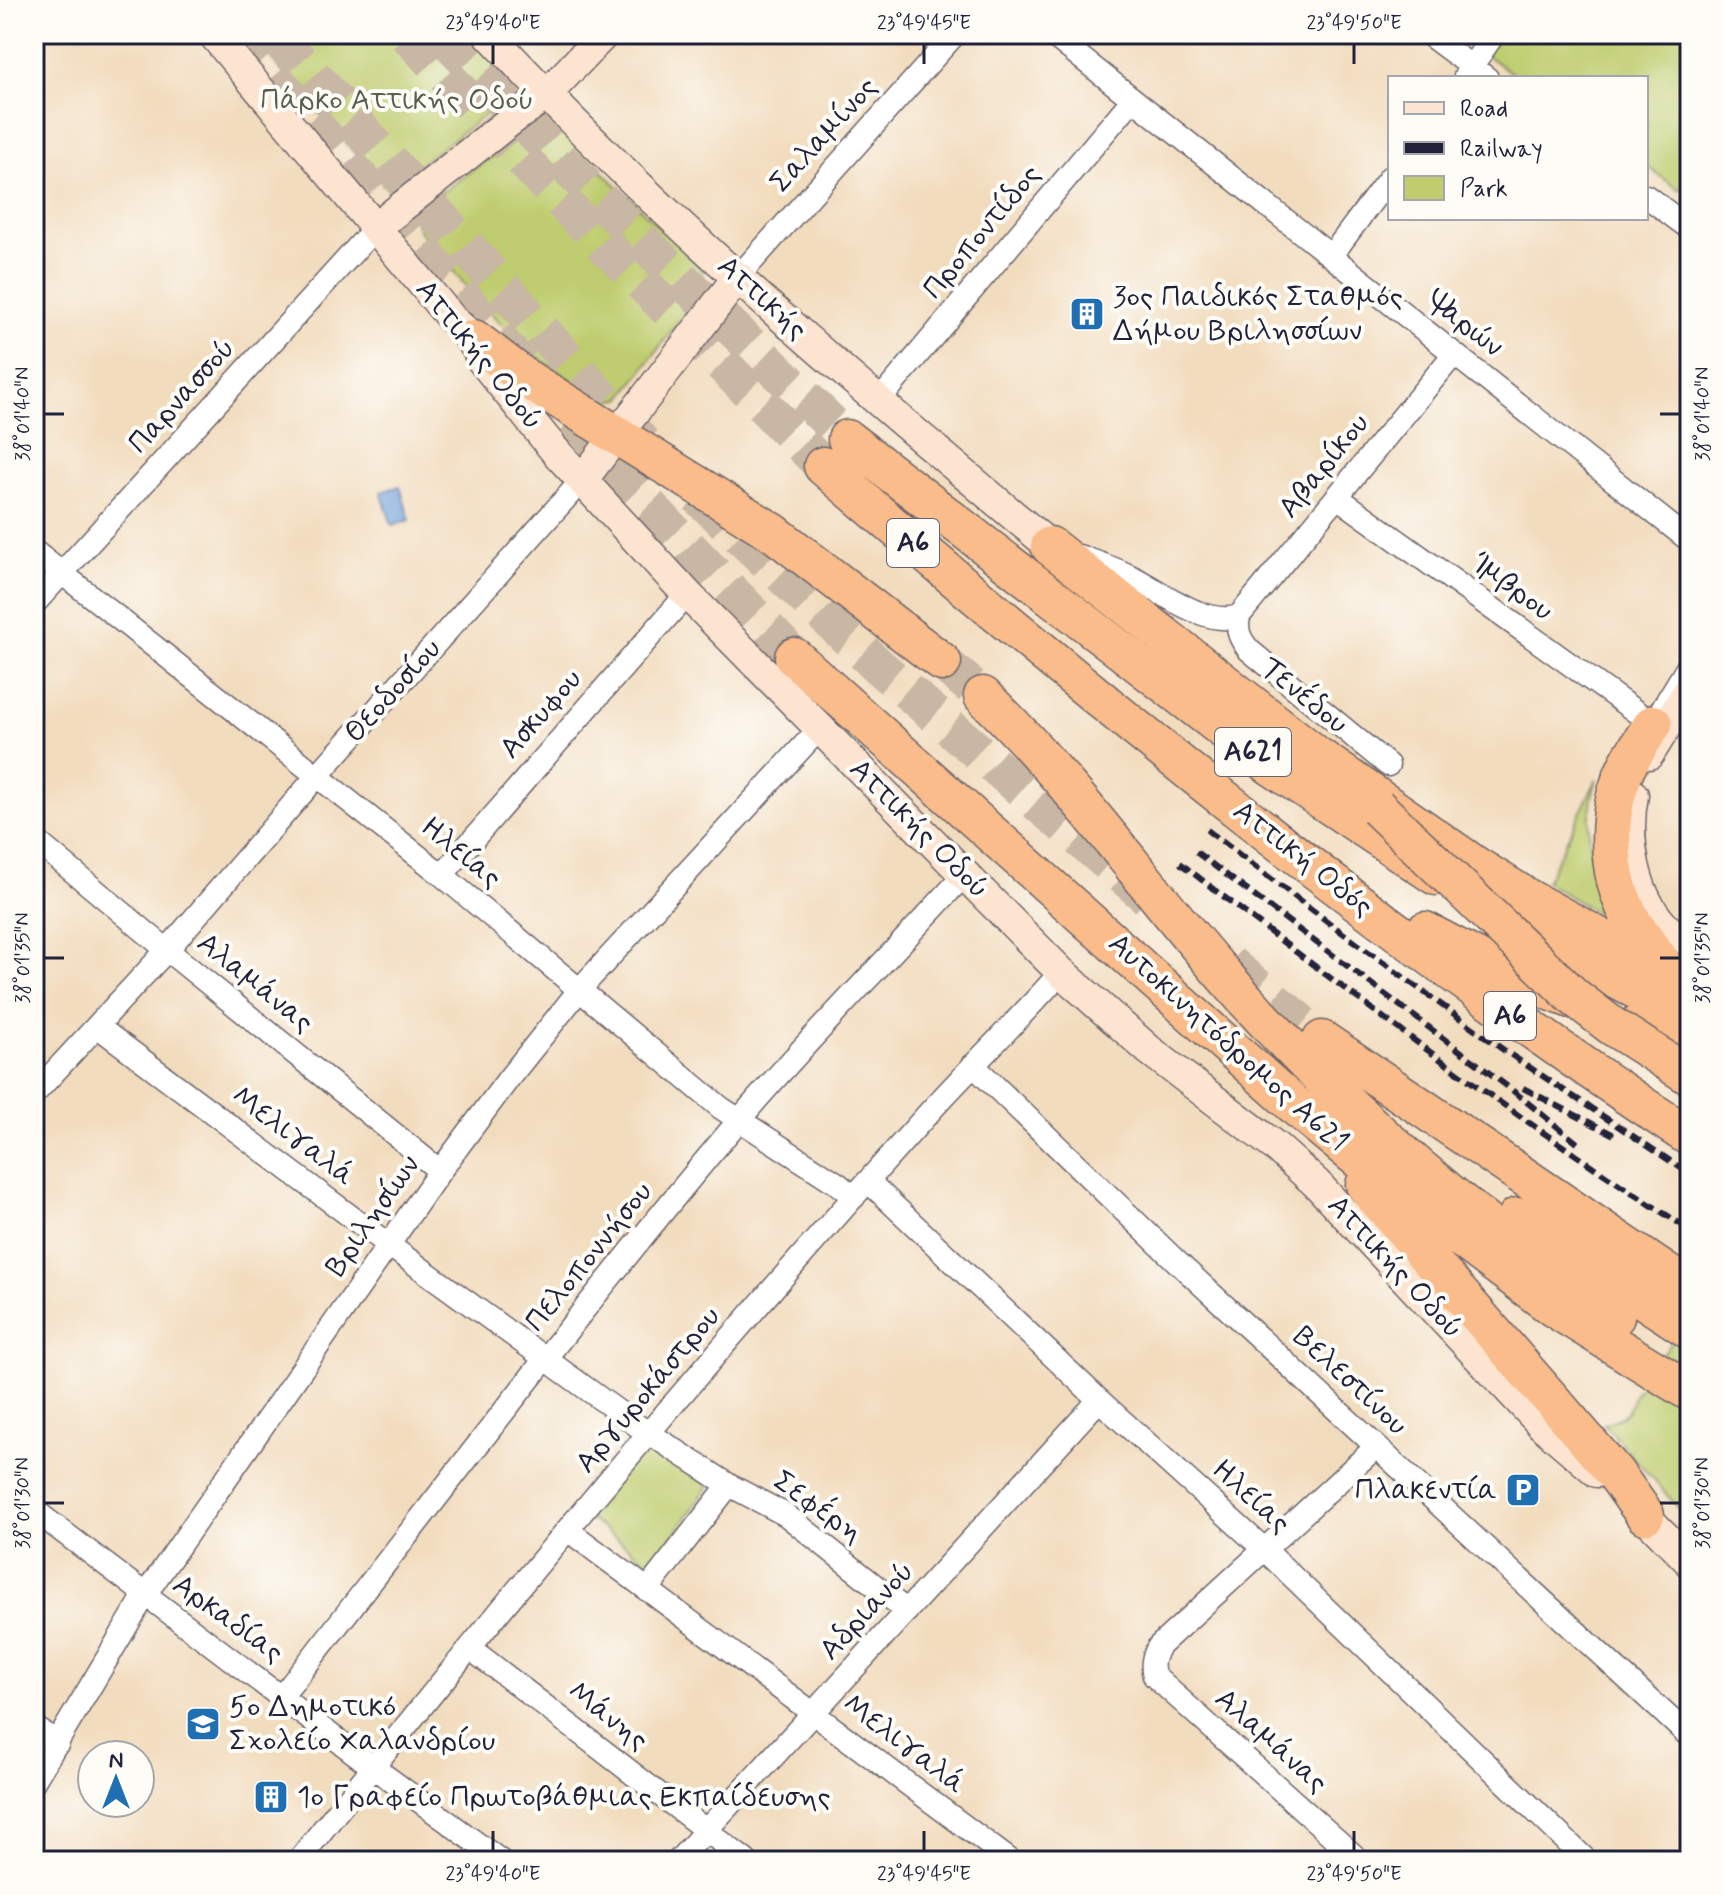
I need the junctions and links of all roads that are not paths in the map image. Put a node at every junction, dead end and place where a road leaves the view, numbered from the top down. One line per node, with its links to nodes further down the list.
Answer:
1 (213, 34): 13 (street, Αττικής Οδού)
2 (489, 34): 9 (street, Αττικής)
3 (604, 34): 9 (street)
4 (955, 34): 16 (street, Σαλαμίνος)
5 (1051, 34): 10 (street, Ψαρών)
6 (1428, 34): 8 (street)
7 (1494, 34): 8 (street)
8 (1475, 74)
9 (546, 95): 13 (street); 16 (street, Αττικής)
10 (1132, 100): 15 (street, Ψαρών); 19 (street, Προποντίδος)
11 (1388, 180): 15 (street)
12 (1648, 198): 14 (street)
13 (375, 228): 17 (street, Αττικής Οδού); 27 (street, Παρνασσού)
14 (1690, 229)
15 (1331, 256): 18 (street, Ψαρών)
16 (738, 277): 19 (street, Αττικής); 20 (street, Θεοδοσίου)
17 (474, 339): 20 (highway); 22 (street, Αττικής Οδού)
18 (1454, 354): 23 (street, Αβαρίκου); 24 (street, Ψαρών)
19 (878, 402): 25 (street, Αττικής)
20 (617, 436): 22 (street, Θεοδοσίου); 32 (highway)
21 (835, 452): 44 (highway, Αττική Οδός / Α6); 50 (highway, Α621)
22 (583, 479): 28 (street, Αττικής Οδού); 40 (street, Θεοδοσίου)
23 (1337, 497): 30 (street, Αβαρίκου); 36 (street, Ίμβρου)
24 (1690, 541)
25 (1050, 546): 30 (street); 38 (highway)
26 (34, 551): 27 (street, Ηλείας)
27 (62, 573): 29 (street, Παρνασσού); 40 (street, Ηλείας)
28 (687, 594): 37 (street, Αττικής Οδού); 42 (street, Ασκυφου)
29 (34, 604)
30 (1239, 616): 39 (street, Τενέδου)
31 (794, 657): 58 (highway, Αυτοκινητόδρομος Α621)
32 (942, 662)
33 (1690, 663): 36 (street)
34 (1690, 688): 45 (street)
35 (983, 696): 56 (highway)
36 (1653, 724): 48 (highway)
37 (819, 729): 43 (street, Αττικής Οδού); 49 (street, Βριλησίων)
38 (1319, 757): 48 (highway); 55 (highway, bridge)
39 (1388, 765)
40 (317, 776): 42 (street, Ηλείας); 46 (street, Θεοδοσίου)
41 (34, 839): 46 (street, Αλαμάνας)
42 (442, 875): 49 (street, Ηλείας)
43 (964, 875): 47 (street, Αττικής Οδού); 59 (street, Πελοποννήσου)
44 (1337, 886): 53 (highway); 60 (highway, Αττική Οδός / Α6)
45 (1678, 935)
46 (167, 950): 51 (street, Θεοδοσίου); 61 (street, Αλαμάνας)
47 (1061, 972): 54 (street, Αργυροκάστρου); 74 (street, Αττικής Οδού)
48 (1681, 981)
49 (580, 989): 59 (street, Ηλείας); 61 (street, Βριλησίων)
50 (1690, 1018)
51 (97, 1026): 57 (street, Θεοδοσίου); 63 (street, Μελιγαλά)
52 (1322, 1040): 64 (highway)
53 (1690, 1053)
54 (973, 1065): 62 (street, Αργυροκάστρου); 71 (street, Βελεστίνου)
55 (1690, 1076)
56 (1322, 1080): 65 (highway); 67 (highway)
57 (34, 1094)
58 (1303, 1113): 68 (highway, Αυτοκινητόδρομος Α621); 74 (highway)
59 (740, 1118): 62 (street, Ηλείας); 66 (street, Πελοποννήσου)
60 (1690, 1137)
61 (440, 1171): 63 (street, Βριλησίων)
62 (861, 1189): 69 (street, Ηλείας); 70 (street, Αργυροκάστρου)
63 (390, 1246): 66 (street, Μελιγαλά); 79 (street, Βριλησίων)
64 (1690, 1289)
65 (1690, 1330)
66 (546, 1357): 70 (street, Μελιγαλά); 82 (street, Πελοποννήσου)
67 (1690, 1368)
68 (1690, 1392)
69 (1099, 1400): 76 (street, Ηλείας); 80 (street, Αδριανού)
70 (649, 1433): 72 (street, Σεφέρη); 75 (street, Αργυροκάστρου)
71 (1376, 1447): 76 (street); 85 (street, Βελεστίνου)
72 (729, 1485): 78 (street, Σεφέρη); 80 (street, Σεφέρη)
73 (34, 1510): 79 (street, Αρκαδίας)
74 (1645, 1515): 77 (street, Αττικής Οδού)
75 (569, 1531): 78 (street, Μελιγαλά); 81 (street, Αργυροκάστρου)
76 (1265, 1550): 95 (street, Αλαμάνας); 96 (street, Ηλείας)
77 (1690, 1562)
78 (647, 1590): 83 (street, Μελιγαλά)
79 (145, 1595): 82 (street, Αρκαδίας); 86 (street, Βριλησίων)
80 (907, 1611): 83 (street, Αδριανού)
81 (471, 1649): 87 (street, Αργυροκάστρου); 89 (street, Μάνης)
82 (282, 1696): 87 (street, Αρκαδίας)
83 (813, 1713): 89 (street, Αδριανού); 94 (street, Μελιγαλά)
84 (34, 1727): 86 (street)
85 (1690, 1737)
86 (58, 1743): 88 (street, Βριλησίων)
87 (373, 1767): 90 (street, Αργυροκάστρου); 91 (street, Αρκαδίας)
88 (34, 1781)
89 (706, 1830): 92 (street, Αδριανού); 93 (street, Μάνης)
90 (298, 1861)
91 (501, 1861)
92 (678, 1861)
93 (746, 1861)
94 (1011, 1861)
95 (1360, 1861)
96 (1587, 1861)

